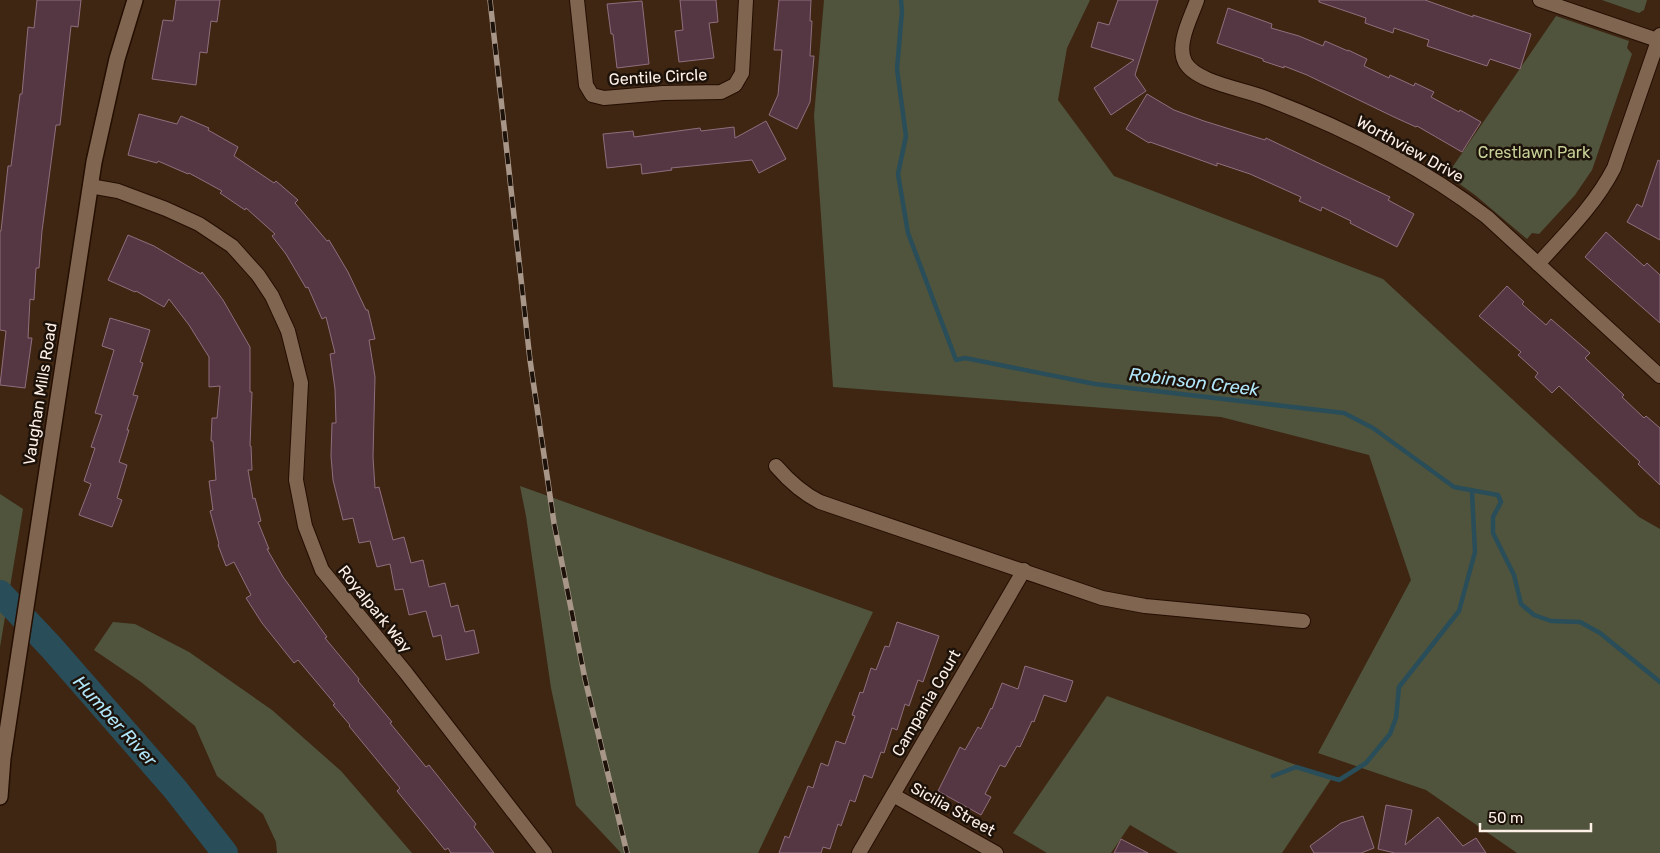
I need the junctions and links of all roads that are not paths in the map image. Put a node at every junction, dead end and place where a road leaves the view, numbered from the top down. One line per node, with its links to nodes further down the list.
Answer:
1 (135, 0): 7 (street, Vaughan Mills Road)
2 (577, 0): 3 (street, Gentile Circle)
3 (746, 0)
4 (1197, 0): 8 (street, Worthview Drive)
5 (1540, 0): 6 (street)
6 (1659, 39): 8 (street)
7 (90, 186): 14 (street, Vaughan Mills Road); 15 (street, Royalpark Way)
8 (1538, 264): 9 (street, Worthview Drive)
9 (1660, 376)
10 (776, 466): 11 (street)
11 (1024, 570): 12 (street); 13 (street, Campania Court)
12 (1303, 622)
13 (893, 795): 16 (street, Campania Court); 17 (street, Sicilia Street)
14 (0, 797)
15 (545, 853)
16 (859, 853)
17 (996, 853)

